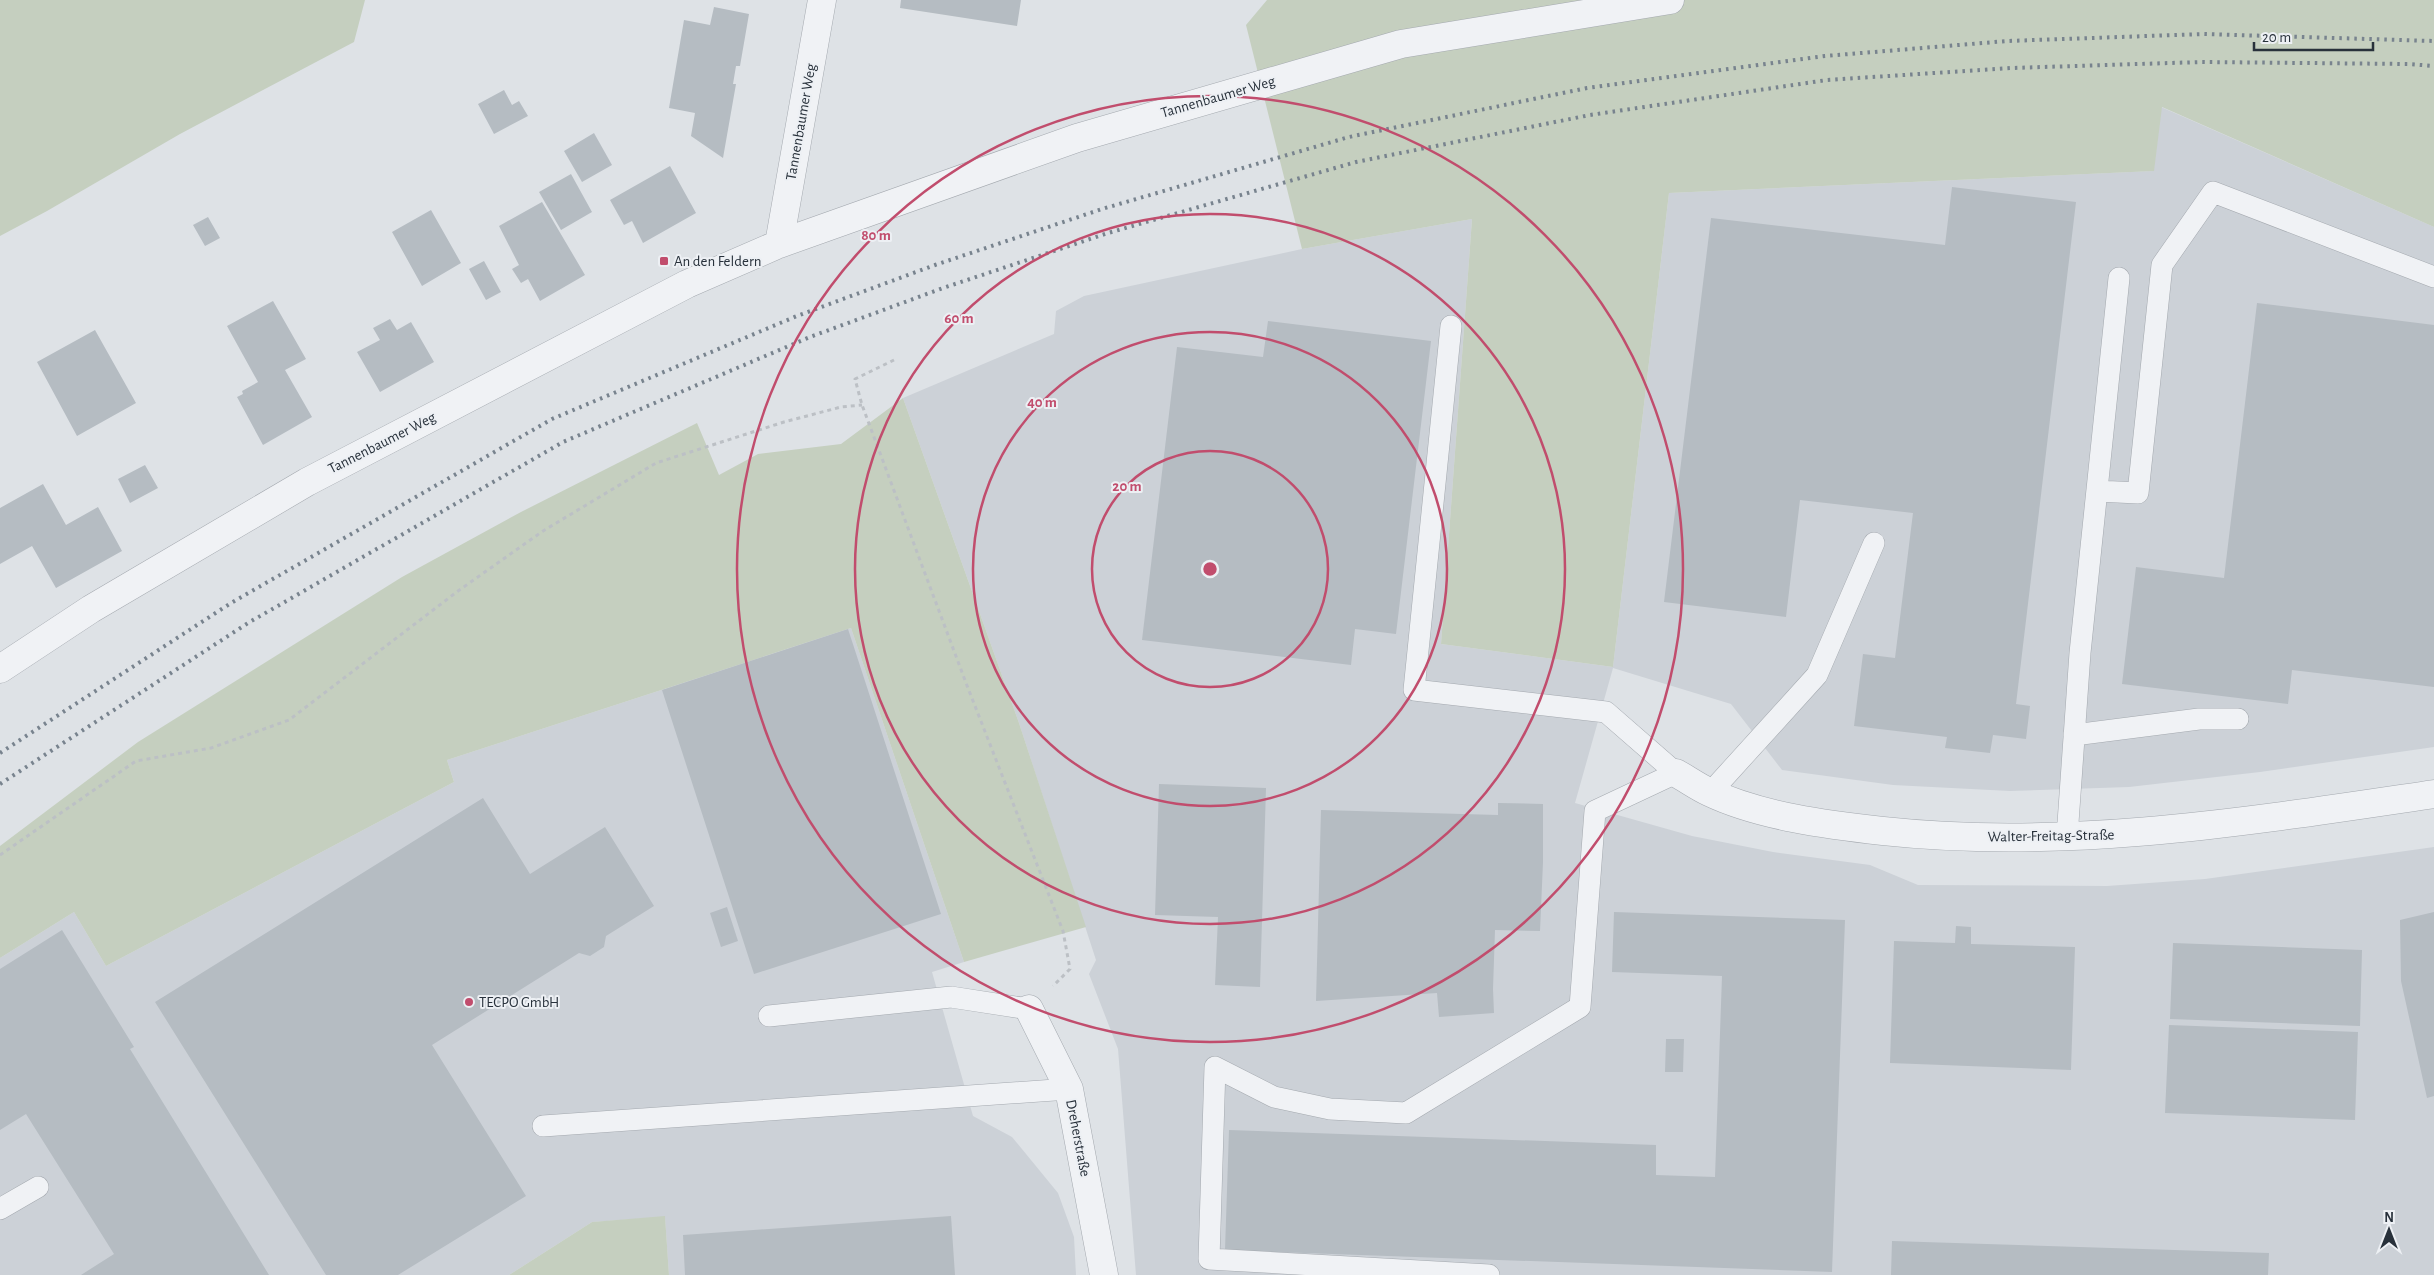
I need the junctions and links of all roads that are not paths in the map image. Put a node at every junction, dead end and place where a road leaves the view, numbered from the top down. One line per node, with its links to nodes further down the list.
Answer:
1 (822, 0): 3 (street, Tannenbaumer Weg)
2 (1670, 0): 3 (street, Tannenbaumer Weg)
3 (779, 244): 9 (street, Tannenbaumer Weg)
4 (2434, 276): 7 (lane)
5 (2120, 278): 7 (lane)
6 (1452, 326): 12 (lane)
7 (2097, 491): 11 (lane)
8 (1874, 543): 13 (lane)
9 (0, 669)
10 (2238, 719): 11 (lane)
11 (2074, 735): 15 (lane)
12 (1676, 773): 13 (street, Walter-Freitag-Straße); 23 (lane)
13 (1710, 792): 15 (street, Walter-Freitag-Straße)
14 (2434, 794): 15 (street, Walter-Freitag-Straße)
15 (2067, 837)
16 (1029, 1009): 17 (lane); 18 (street, Dreherstraße)
17 (769, 1016)
18 (1069, 1089): 19 (lane); 22 (street, Dreherstraße)
19 (543, 1126)
20 (38, 1187): 21 (lane)
21 (0, 1209)
22 (1104, 1275)
23 (1489, 1275)

